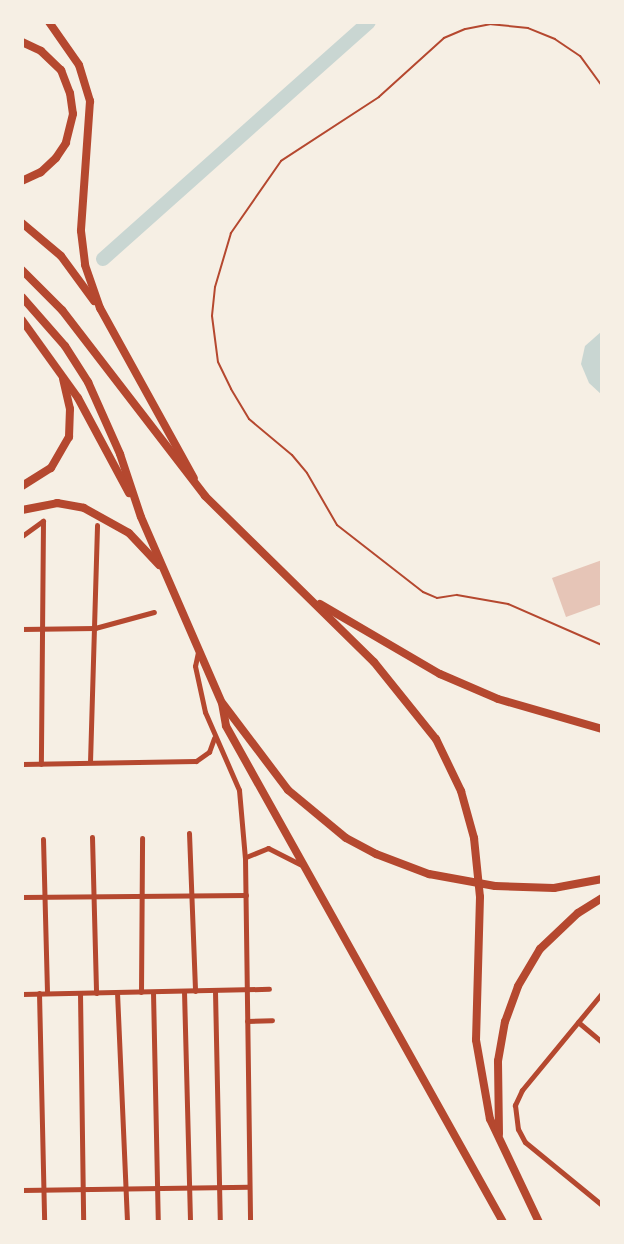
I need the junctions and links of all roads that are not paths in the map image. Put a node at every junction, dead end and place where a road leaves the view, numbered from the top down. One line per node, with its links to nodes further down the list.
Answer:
1 (49, 22): 7 (highway)
2 (22, 42): 3 (highway)
3 (22, 181)
4 (22, 223): 7 (highway)
5 (22, 270): 11 (highway)
6 (22, 297): 13 (highway)
7 (100, 308): 11 (highway)
8 (22, 320): 9 (highway)
9 (62, 375): 10 (highway); 13 (highway)
10 (22, 486)
11 (205, 496): 17 (highway)
12 (22, 510): 16 (highway)
13 (141, 517): 16 (highway)
14 (97, 525): 19 (street)
15 (22, 536): 21 (street)
16 (165, 572): 22 (highway)
17 (309, 598): 24 (highway); 61 (highway)
18 (154, 612): 19 (street)
19 (95, 628): 21 (street); 26 (street)
20 (22, 629): 21 (street)
21 (43, 629): 28 (street)
22 (198, 651): 23 (highway); 25 (street)
23 (222, 703): 34 (highway); 35 (highway)
24 (602, 729)
25 (215, 737): 26 (street); 33 (street)
26 (90, 762): 28 (street)
27 (22, 764): 28 (street)
28 (41, 764)
29 (189, 833): 36 (street)
30 (92, 837): 38 (street)
31 (142, 838): 39 (street)
32 (43, 839): 41 (street)
33 (245, 858): 34 (street); 37 (street)
34 (303, 866): 78 (highway)
35 (602, 879)
36 (190, 895): 37 (street); 39 (street); 46 (street)
37 (246, 895): 44 (street)
38 (94, 896): 39 (street); 41 (street); 54 (street)
39 (143, 896): 49 (street)
40 (22, 897): 41 (street)
41 (44, 897): 52 (street)
42 (602, 898): 61 (highway)
43 (269, 989): 44 (street)
44 (247, 990): 47 (street); 58 (street)
45 (184, 991): 46 (street); 50 (street); 65 (street)
46 (195, 991): 47 (street)
47 (215, 991): 62 (street)
48 (117, 992): 49 (street); 54 (street); 66 (street)
49 (141, 992): 50 (street)
50 (153, 992): 64 (street)
51 (39, 993): 52 (street); 56 (street); 68 (street)
52 (47, 993): 53 (street)
53 (80, 993): 54 (street); 69 (street)
54 (96, 993)
55 (602, 993): 59 (street)
56 (22, 994)
57 (272, 1020): 58 (street)
58 (247, 1021): 63 (street)
59 (578, 1022): 60 (street); 70 (street)
60 (602, 1042)
61 (500, 1142): 79 (highway)
62 (219, 1187): 63 (street); 65 (street); 76 (street)
63 (249, 1187): 77 (street)
64 (157, 1188): 65 (street); 66 (street); 74 (street)
65 (189, 1188): 75 (street)
66 (126, 1189): 69 (street); 73 (street)
67 (22, 1190): 68 (street)
68 (43, 1190): 69 (street); 71 (street)
69 (82, 1190): 72 (street)
70 (602, 1205)
71 (44, 1222)
72 (83, 1222)
73 (127, 1222)
74 (158, 1222)
75 (190, 1222)
76 (220, 1222)
77 (250, 1222)
78 (503, 1222)
79 (539, 1222)

